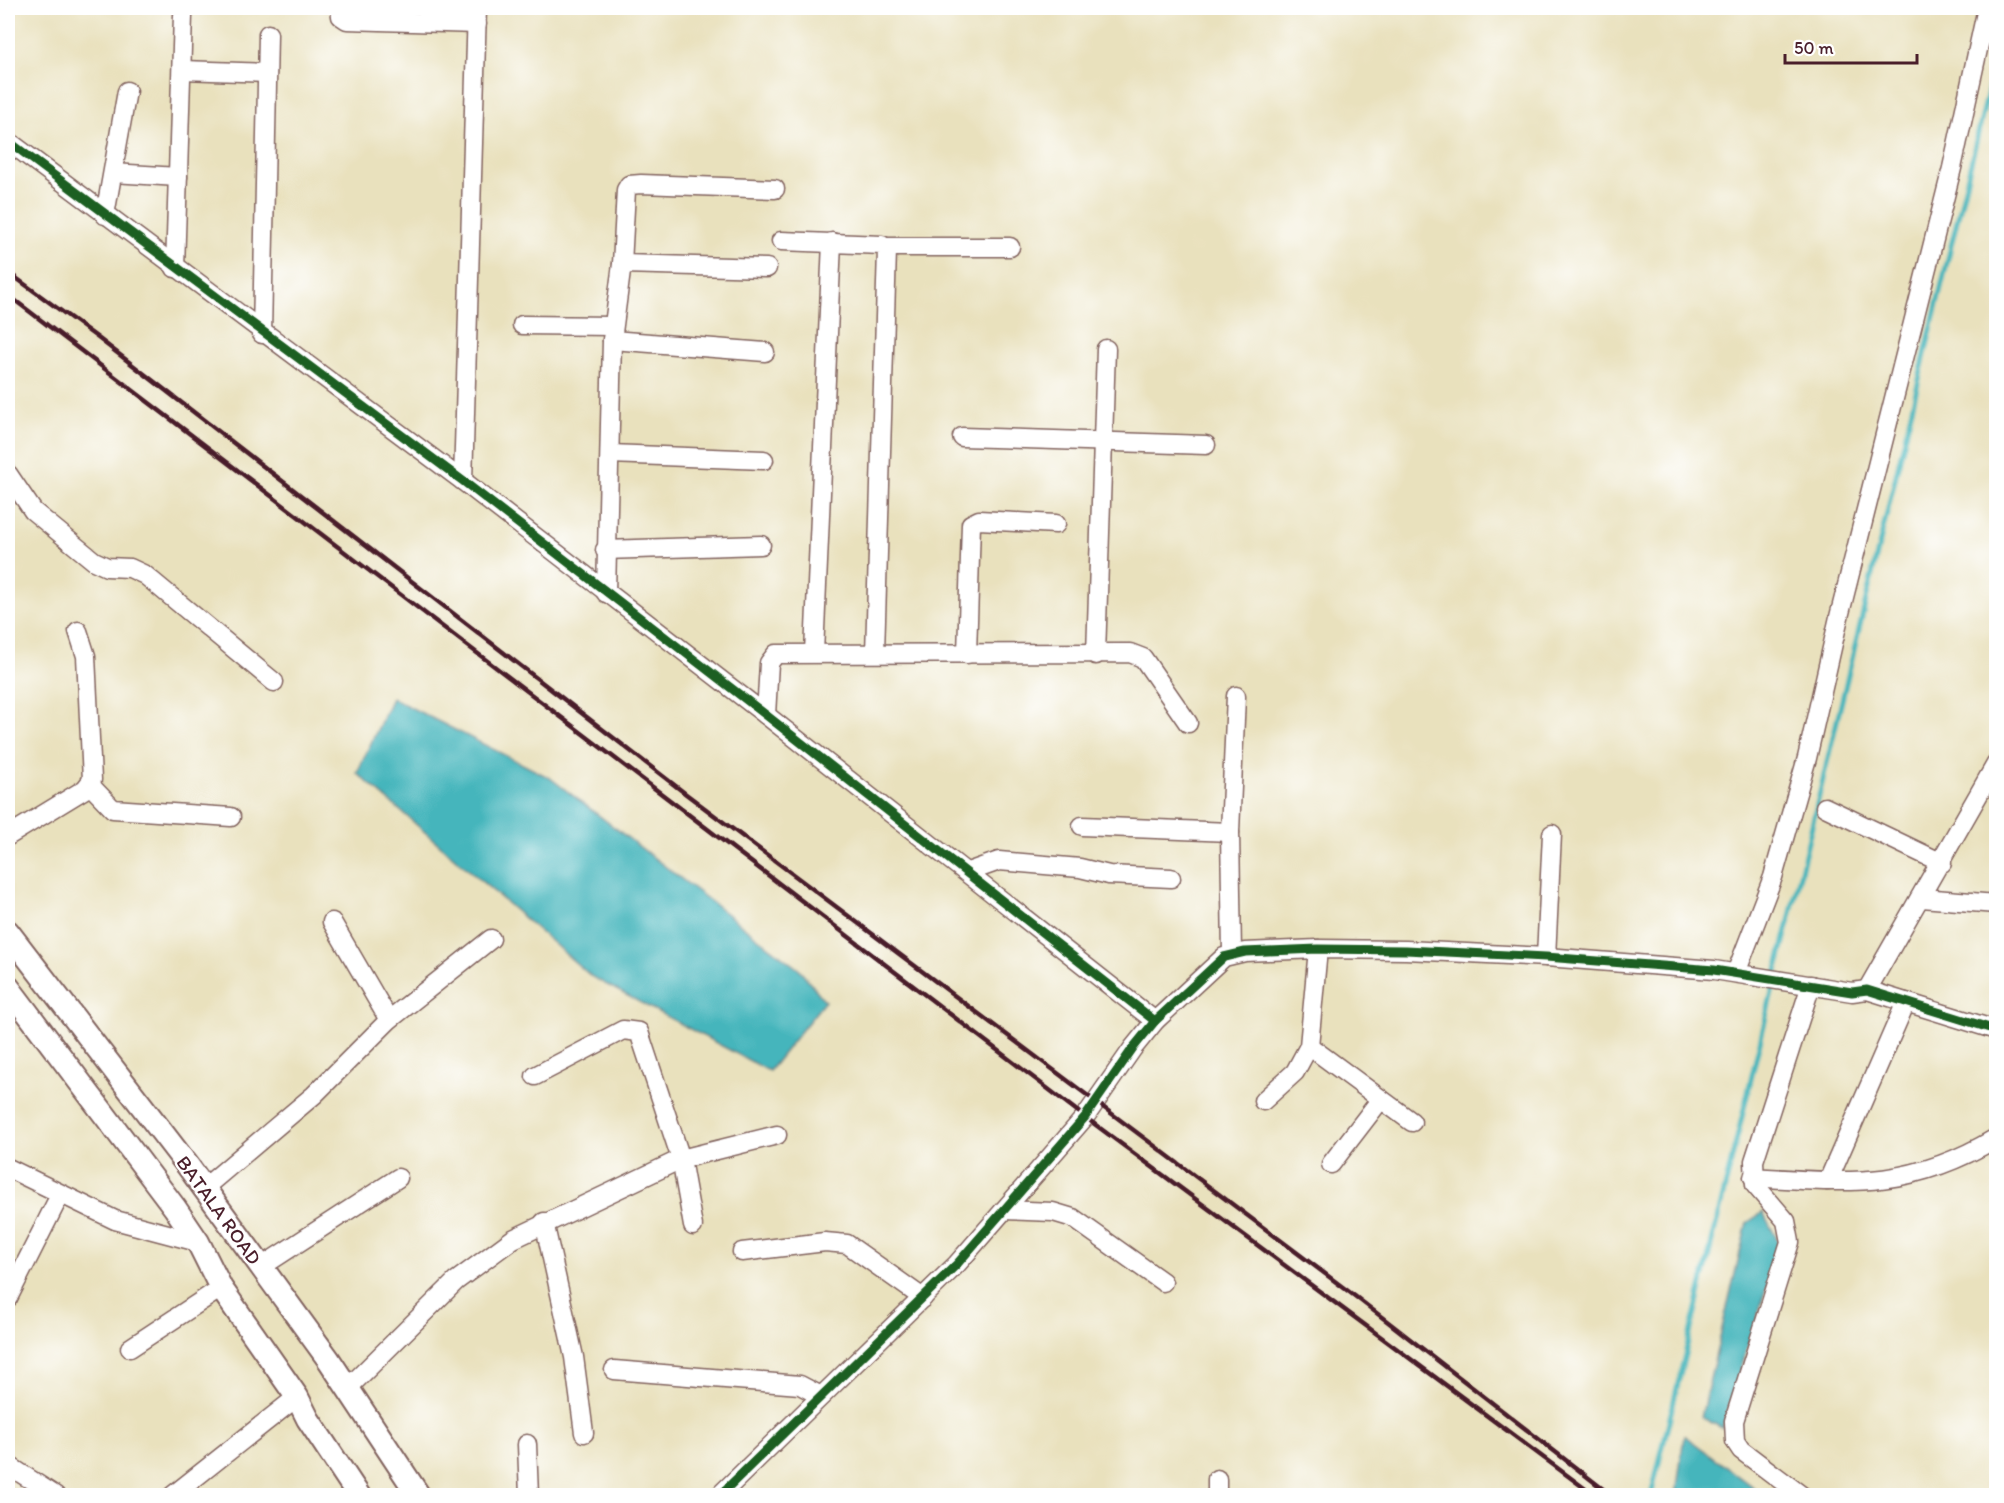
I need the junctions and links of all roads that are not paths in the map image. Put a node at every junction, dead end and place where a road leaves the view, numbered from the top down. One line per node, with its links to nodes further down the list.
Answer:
1 (340, 8): 4 (street)
2 (1987, 8): 65 (street)
3 (183, 15): 6 (street)
4 (477, 16): 32 (street)
5 (268, 34): 7 (street)
6 (182, 70): 7 (street); 11 (street)
7 (267, 73): 23 (street)
8 (127, 91): 10 (street)
9 (8, 141): 13 (street)
10 (112, 173): 11 (street); 13 (street)
11 (178, 177): 19 (street)
12 (775, 189): 18 (street)
13 (105, 215): 19 (street)
14 (781, 240): 15 (street)
15 (832, 242): 16 (street); 38 (street)
16 (885, 247): 17 (street); 39 (street)
17 (1010, 247)
18 (622, 264): 20 (street); 22 (street)
19 (175, 268): 23 (street)
20 (767, 268)
21 (522, 325): 22 (street)
22 (612, 333): 25 (street); 29 (street)
23 (262, 334): 32 (street)
24 (1106, 350): 27 (street)
25 (765, 352)
26 (962, 437): 27 (street)
27 (1103, 444): 28 (street); 41 (street)
28 (1206, 445)
29 (610, 454): 30 (street); 35 (street)
30 (764, 460)
31 (8, 474): 42 (street)
32 (463, 482): 36 (street)
33 (1056, 524): 40 (street)
34 (761, 545): 35 (street)
35 (605, 550): 36 (street)
36 (606, 593): 44 (street)
37 (78, 631): 47 (street)
38 (814, 653): 39 (street); 44 (street)
39 (875, 653): 40 (street)
40 (967, 654): 41 (street)
41 (1096, 655): 45 (street)
42 (274, 682)
43 (1236, 696): 51 (street)
44 (766, 715): 55 (street)
45 (1188, 723)
46 (1996, 764): 54 (street)
47 (90, 785): 49 (street); 53 (street)
48 (1825, 807): 54 (street)
49 (231, 817)
50 (1082, 826): 51 (street)
51 (1230, 832): 63 (street)
52 (1552, 834): 64 (street)
53 (8, 836)
54 (1942, 863): 57 (street)
55 (968, 872): 56 (street); 71 (street)
56 (1171, 878)
57 (1922, 898): 58 (street); 68 (street)
58 (1996, 904)
59 (332, 922): 70 (street)
60 (8, 932): 86 (main road, BATALA ROAD)
61 (491, 939): 70 (street)
62 (1318, 949): 63 (street); 64 (street); 73 (street)
63 (1232, 954): 71 (street)
64 (1546, 957): 65 (street)
65 (1736, 973): 66 (street)
66 (1811, 985): 68 (street); 83 (street)
67 (8, 987): 91 (main road, BATALA ROAD)
68 (1868, 990): 69 (street)
69 (1906, 1002): 72 (street); 85 (street)
70 (388, 1020): 86 (street)
71 (1155, 1021): 88 (street)
72 (1996, 1030)
73 (1310, 1046): 75 (street); 76 (street)
74 (535, 1076): 80 (street)
75 (1381, 1099): 77 (street); 81 (street)
76 (1263, 1101)
77 (1412, 1122)
78 (777, 1135): 80 (street)
79 (1996, 1138): 85 (street)
80 (681, 1159): 89 (street); 90 (street)
81 (1331, 1164)
82 (8, 1168): 87 (street)
83 (1753, 1177): 85 (street); 112 (street)
84 (398, 1178): 93 (street)
85 (1828, 1181)
86 (204, 1188): 93 (main road, BATALA ROAD)
87 (60, 1195): 91 (street); 96 (street)
88 (1004, 1210): 94 (street); 97 (street)
89 (544, 1222): 100 (street); 103 (street)
90 (693, 1226)
91 (198, 1242): 95 (main road, BATALA ROAD)
92 (742, 1252): 97 (street)
93 (261, 1267): 100 (main road, BATALA ROAD)
94 (1163, 1282)
95 (221, 1288): 98 (street); 102 (main road, BATALA ROAD)
96 (8, 1299)
97 (923, 1299): 101 (street)
98 (130, 1348)
99 (614, 1370): 101 (street)
100 (348, 1388): 109 (main road, BATALA ROAD)
101 (821, 1396): 111 (street)
102 (297, 1397): 107 (street); 108 (main road, BATALA ROAD)
103 (584, 1433)
104 (527, 1444): 110 (street)
105 (8, 1465): 106 (street)
106 (56, 1496)
107 (172, 1496)
108 (359, 1496)
109 (418, 1496)
110 (529, 1496)
111 (719, 1496)
112 (1802, 1496)

